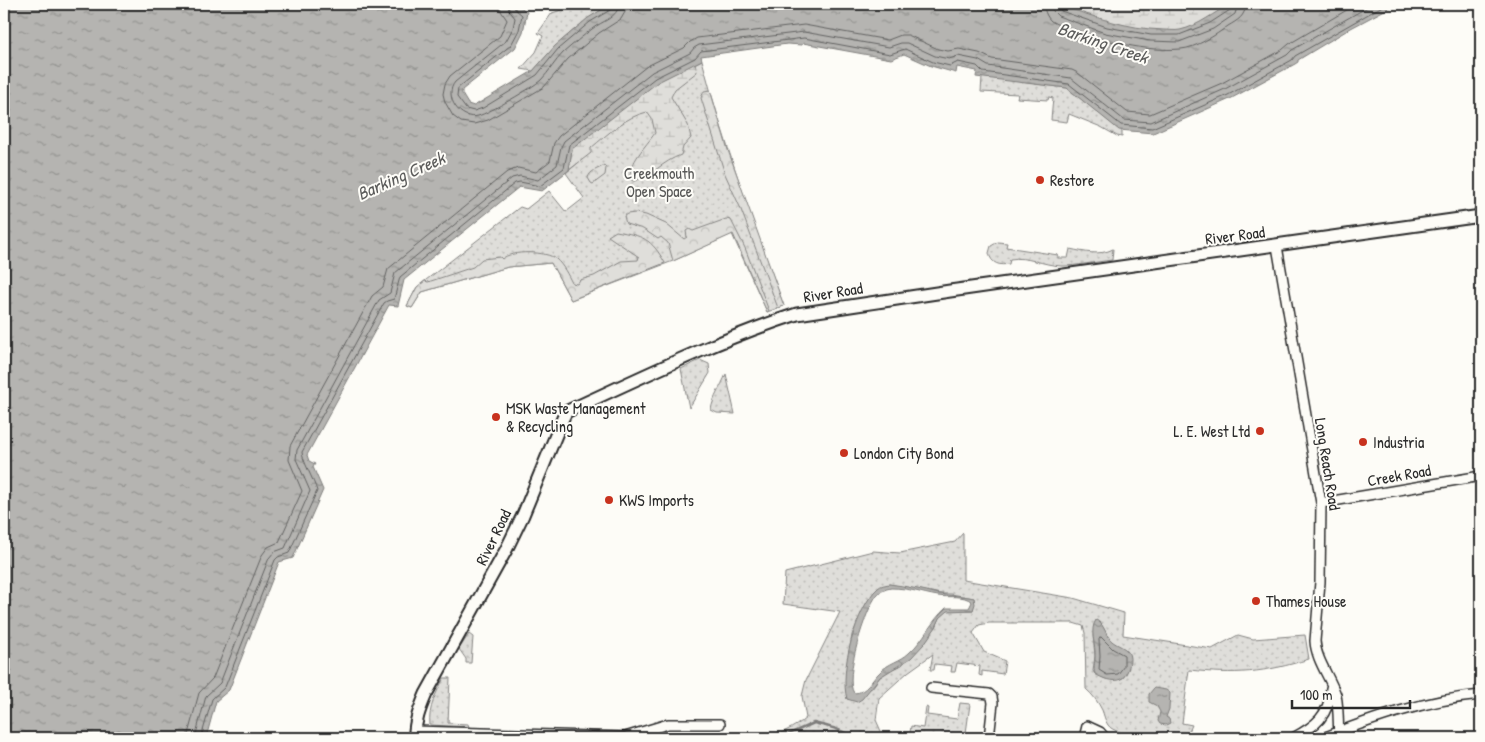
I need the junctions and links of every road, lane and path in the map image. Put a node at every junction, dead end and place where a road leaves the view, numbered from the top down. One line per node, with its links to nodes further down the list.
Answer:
1 (1481, 216): 2 (street, River Road)
2 (1277, 246): 4 (street, Long Reach Road); 9 (street, River Road)
3 (1481, 476): 4 (street, Creek Road)
4 (1322, 503): 5 (street, Long Reach Road)
5 (1331, 685): 10 (street, Long Reach Road); 14 (street)
6 (931, 688): 11 (street)
7 (1481, 695): 10 (street)
8 (720, 724): 9 (street)
9 (415, 735)
10 (1339, 735): 15 (street)
11 (989, 738)
12 (1084, 738): 13 (street)
13 (1105, 738)
14 (1293, 738)
15 (1323, 738)

